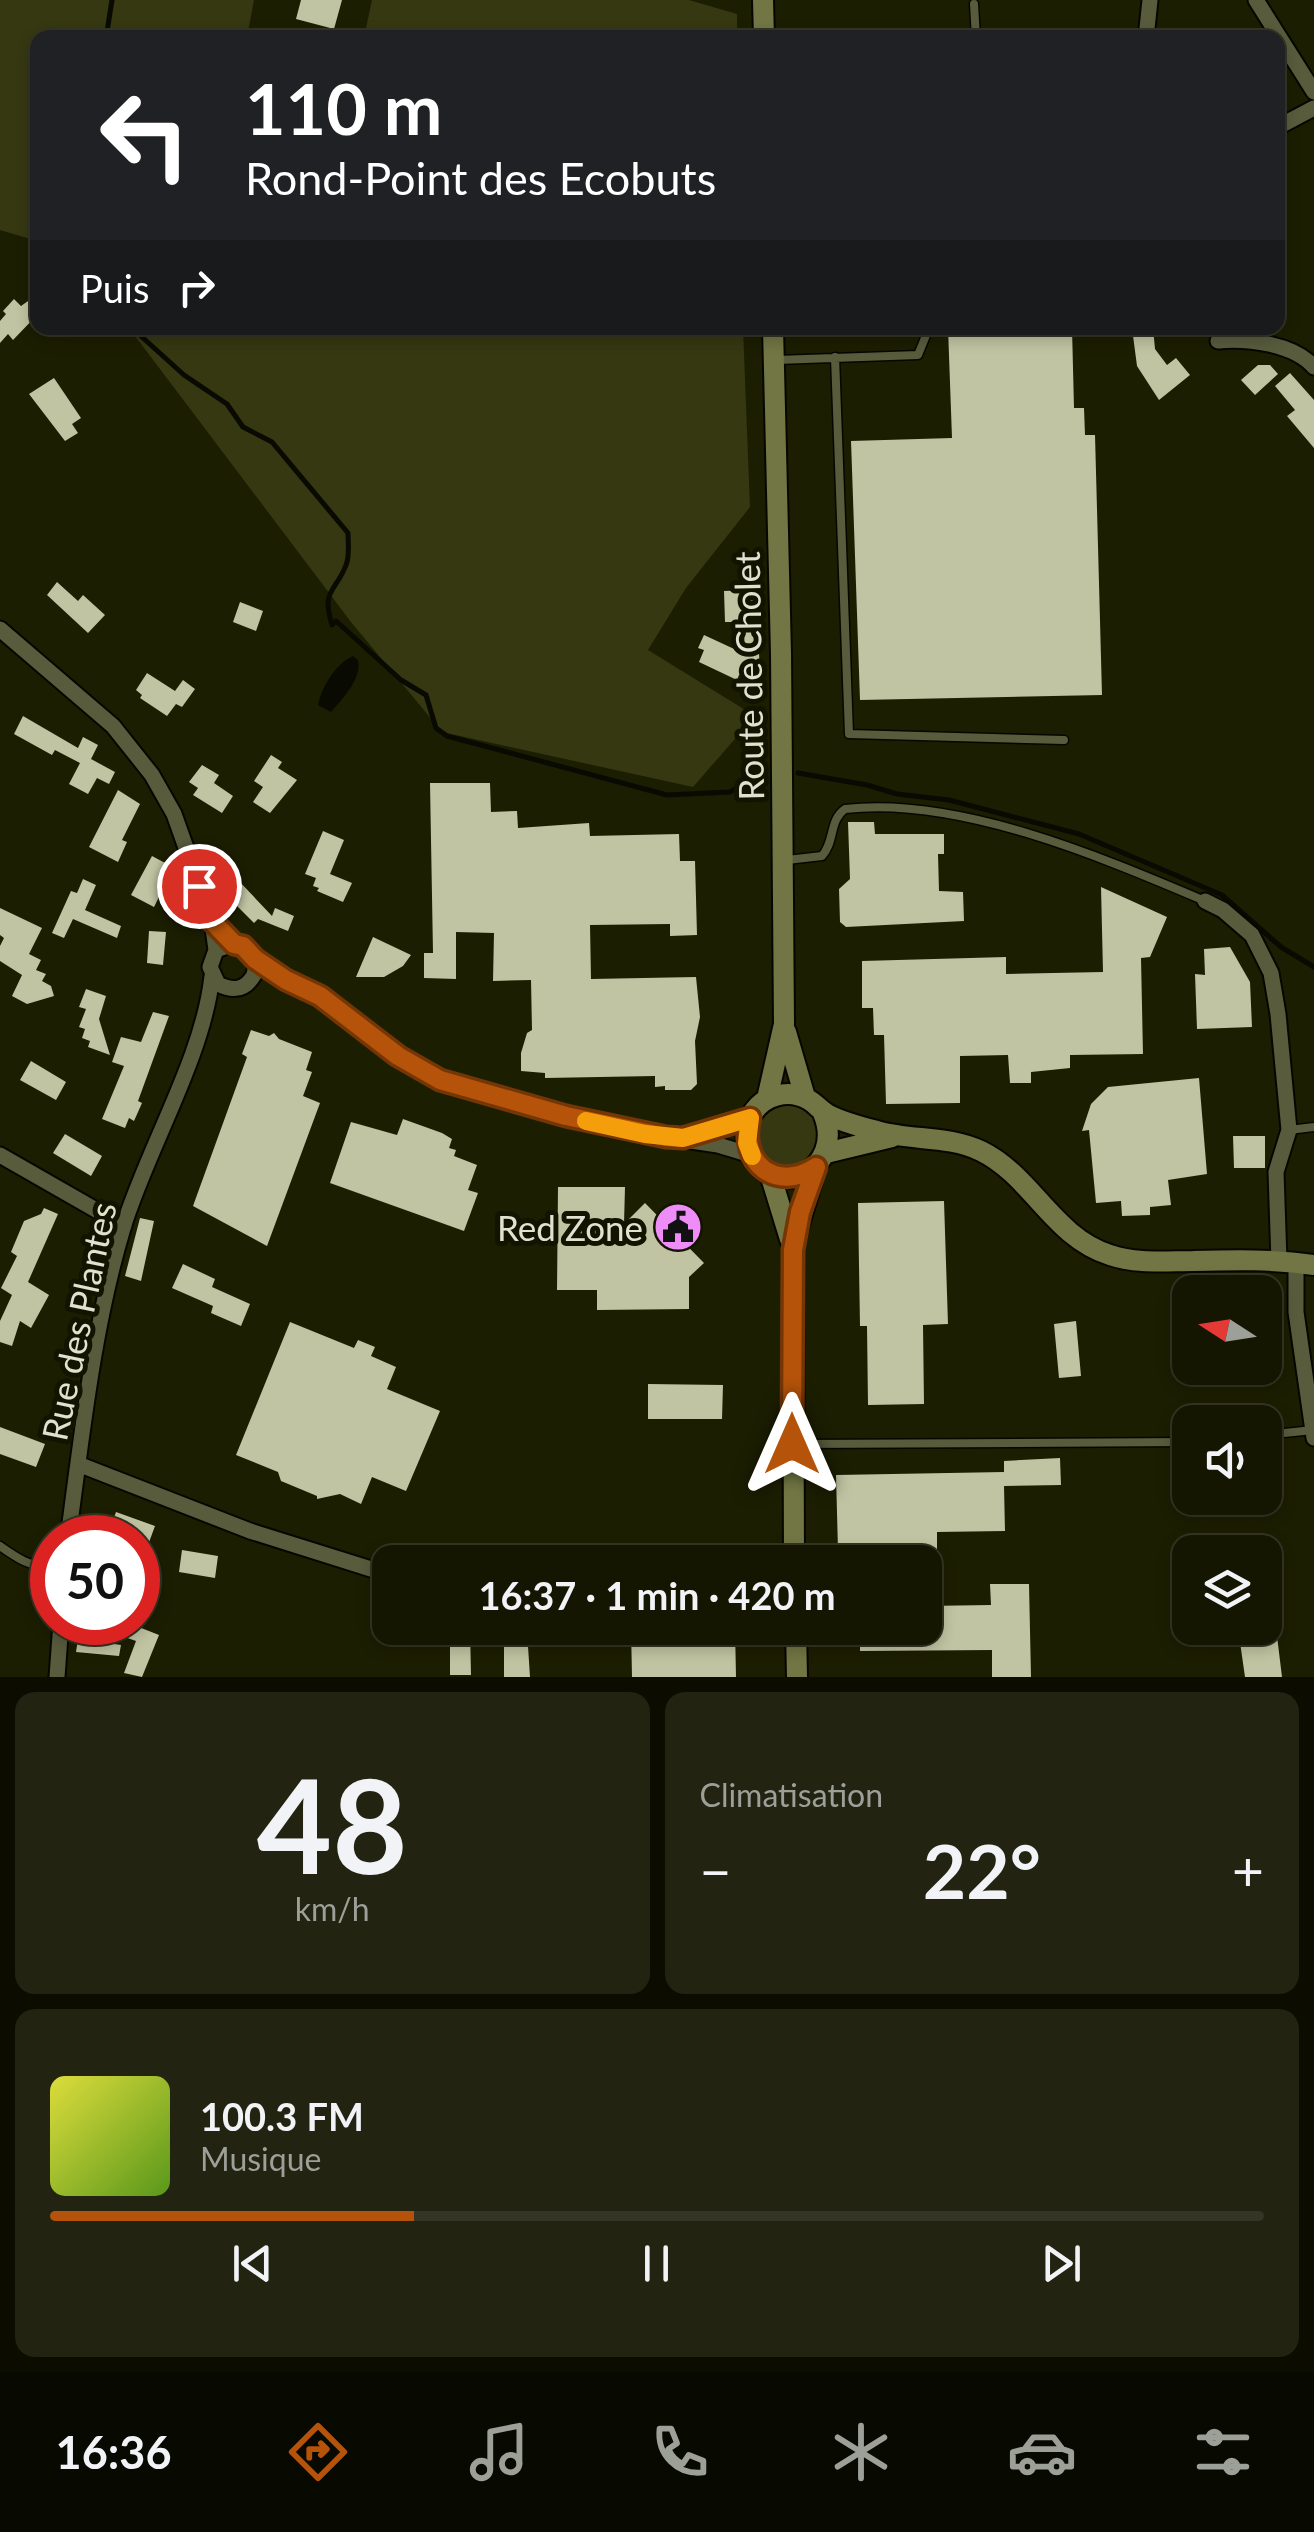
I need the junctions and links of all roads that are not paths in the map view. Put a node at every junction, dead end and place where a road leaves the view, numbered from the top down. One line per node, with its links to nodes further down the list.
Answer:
1 (763, 0): 5 (main road)
2 (1150, 0): 7 (street)
3 (1256, 0): 8 (street)
4 (974, 4): 6 (lane)
5 (764, 30)
6 (976, 30)
7 (1147, 30)
8 (1273, 30)
9 (1285, 50): 10 (street)
10 (1314, 92)
11 (1314, 108): 12 (street)
12 (1285, 123)
13 (773, 335): 17 (main road, Route de Cholet)
14 (926, 335): 16 (lane)
15 (1218, 341): 18 (street)
16 (834, 358): 17 (lane); 20 (lane)
17 (774, 360): 21 (main road, Route de Cholet)
18 (1314, 367)
19 (0, 629): 23 (street)
20 (1064, 740)
21 (782, 860): 22 (lane); 32 (main road, Route de Cholet)
22 (1206, 901): 38 (street)
23 (212, 921): 24 (street); 25 (street)
24 (234, 944): 25 (street); 26 (street)
25 (216, 950): 27 (street)
26 (255, 959): 28 (street); 29 (street)
27 (212, 976): 30 (street); 31 (street, Rue des Plantes)
28 (286, 980): 29 (street); 40 (street)
29 (250, 982): 30 (street)
30 (228, 989): 31 (street, Rue des Plantes)
31 (208, 1010): 45 (street, Rue des Plantes)
32 (784, 1024): 33 (main road, Route de Cholet); 34 (main road, Route de Cholet)
33 (805, 1097): 34 (main road); 35 (main road)
34 (767, 1099): 36 (main road)
35 (823, 1112): 39 (main road); 43 (main road)
36 (750, 1118): 40 (street); 42 (main road)
37 (1314, 1127): 38 (lane)
38 (1289, 1130): 47 (street)
39 (896, 1136): 43 (main road); 47 (main road)
40 (683, 1138): 42 (street)
41 (0, 1155): 45 (street)
42 (751, 1155): 44 (main road)
43 (821, 1160): 44 (main road); 46 (main road)
44 (770, 1174): 46 (main road)
45 (124, 1226): 53 (street, Rue des Plantes)
46 (793, 1250): 52 (main road)
47 (1296, 1263): 48 (street)
48 (1313, 1430): 49 (lane); 50 (street)
49 (1282, 1433)
50 (1314, 1438)
51 (1172, 1442): 52 (lane)
52 (792, 1444): 55 (main road)
53 (78, 1464): 54 (street, Rue des Plantes); 58 (street)
54 (71, 1515)
55 (794, 1545)
56 (0, 1546): 57 (lane)
57 (30, 1564)
58 (372, 1569)
59 (59, 1645): 61 (street)
60 (796, 1645): 62 (main road)
61 (57, 1677)
62 (797, 1677)

